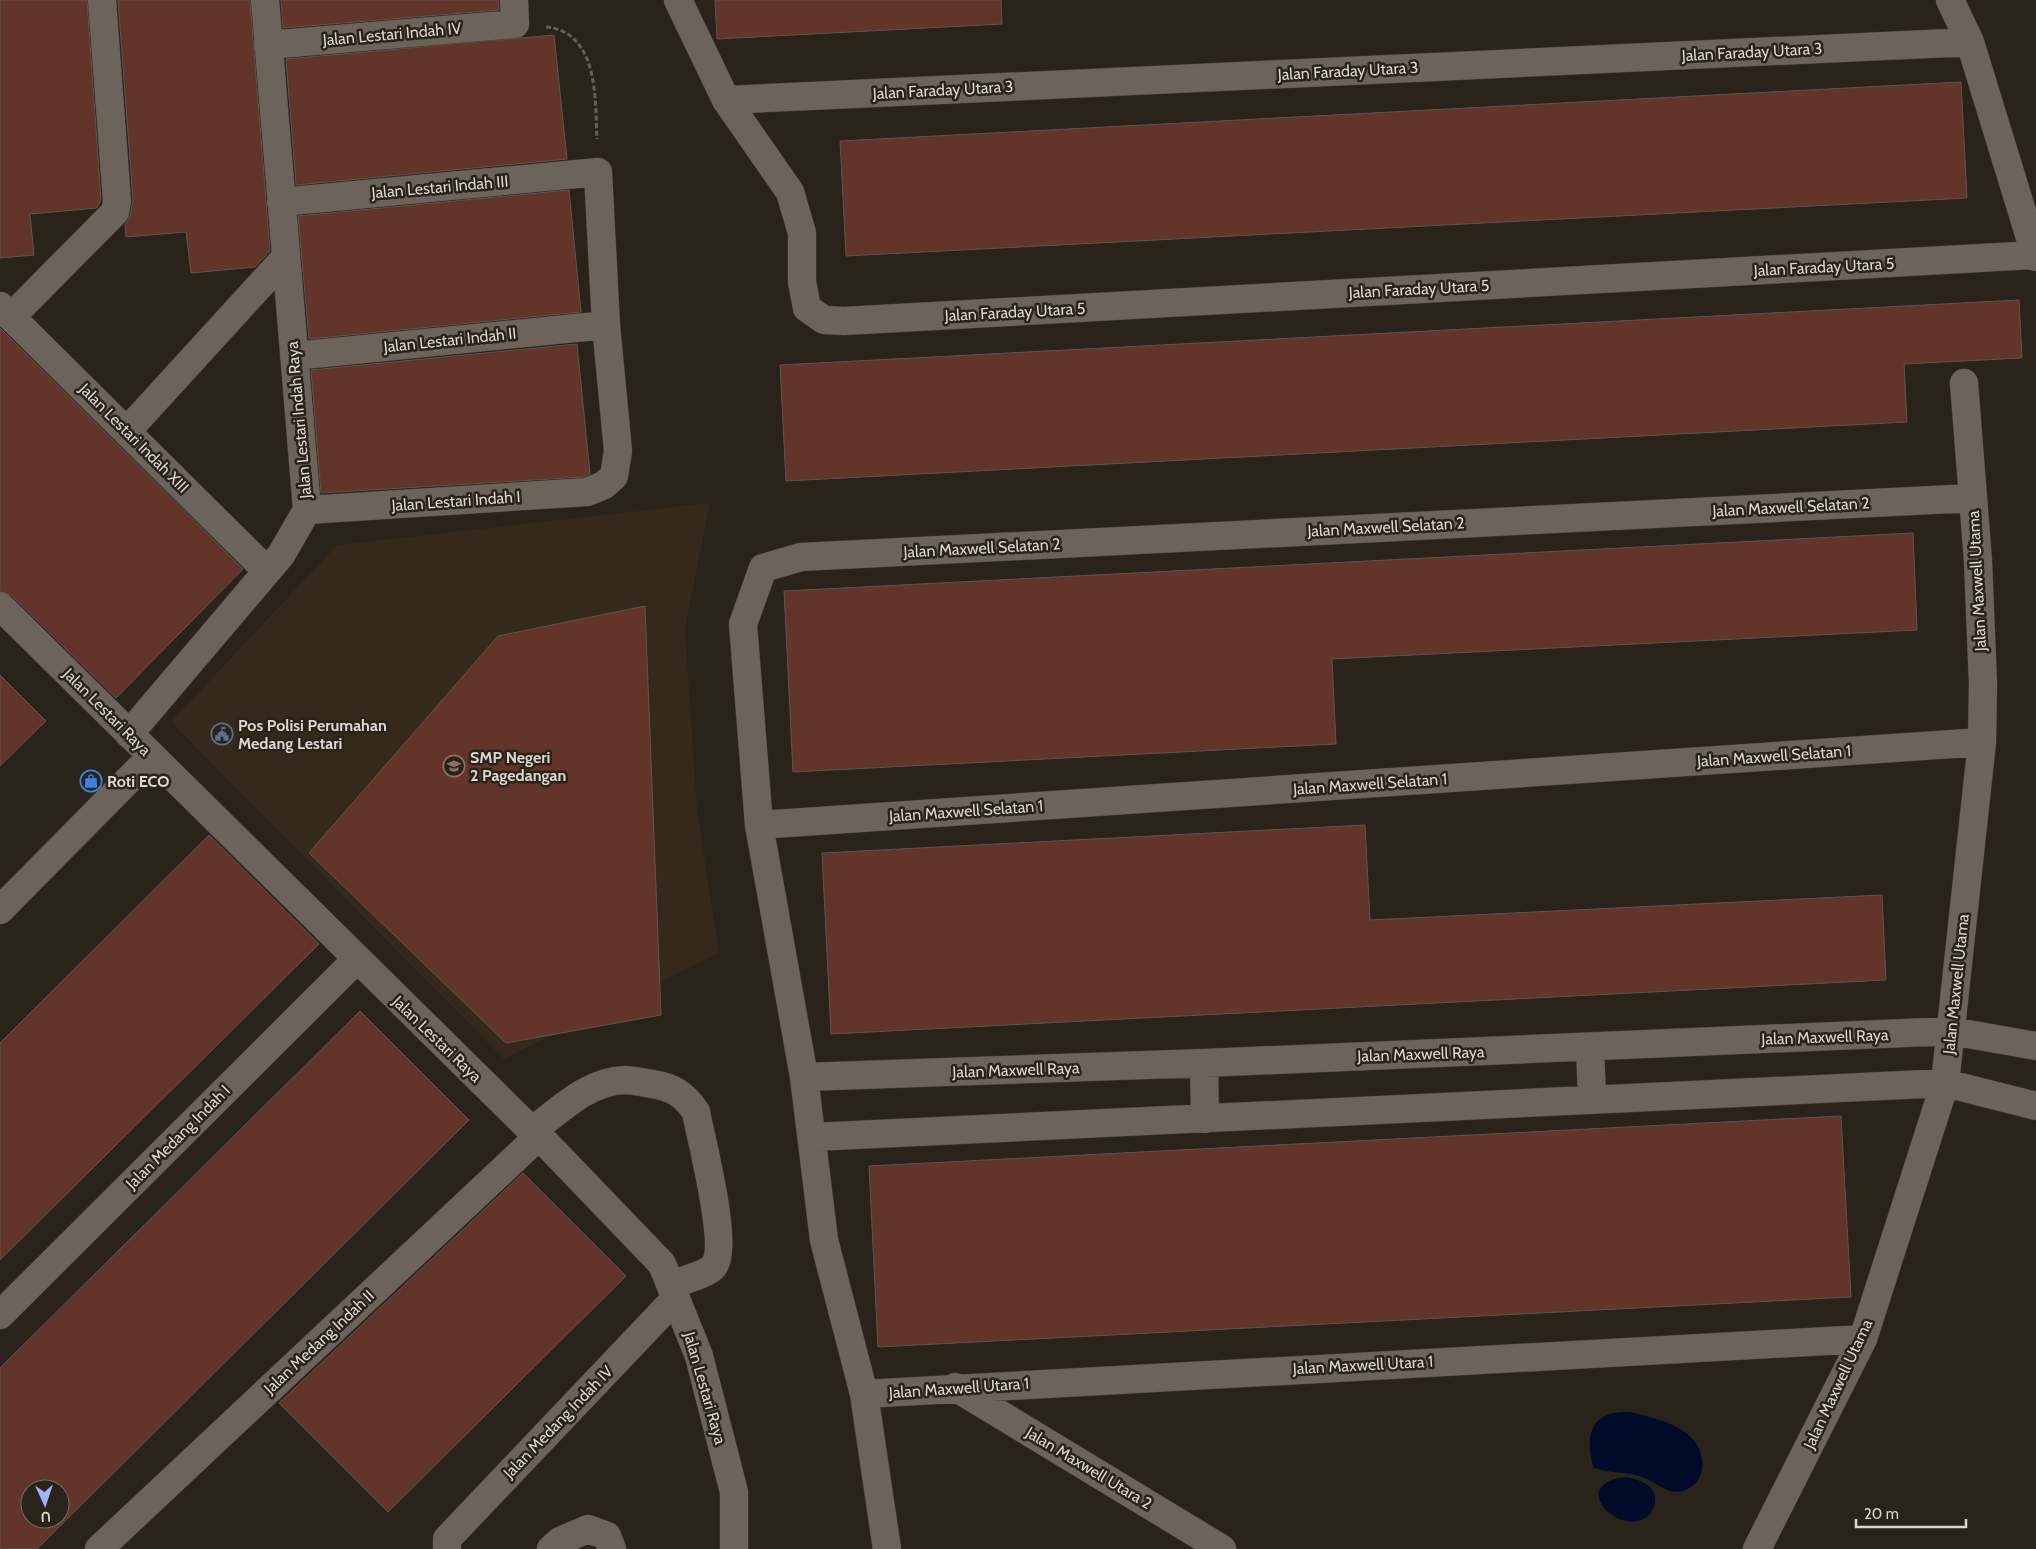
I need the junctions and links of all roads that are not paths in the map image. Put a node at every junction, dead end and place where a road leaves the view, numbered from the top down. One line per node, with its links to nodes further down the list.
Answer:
1 (102, 0): 12 (street)
2 (264, 0): 7 (street, Jalan Lestari Indah Raya)
3 (678, 0): 8 (street)
4 (1950, 0): 6 (street)
5 (514, 12): 7 (street, Jalan Lestari Indah IV)
6 (1970, 42): 8 (street, Jalan Faraday Utara 3); 10 (street)
7 (268, 45): 9 (street, Jalan Lestari Indah Raya)
8 (726, 100): 10 (street, Jalan Faraday Utara 5)
9 (281, 202): 11 (street, Jalan Lestari Indah Raya); 13 (street, Jalan Lestari Indah III)
10 (2036, 256)
11 (286, 257): 14 (street, Jalan Lestari Indah Raya); 16 (street)
12 (5, 311): 16 (street, Jalan Lestari Indah XIII)
13 (606, 325): 14 (street, Jalan Lestari Indah II); 18 (street, Jalan Lestari Indah I)
14 (294, 356): 18 (street, Jalan Lestari Indah Raya)
15 (1964, 383): 17 (street, Jalan Maxwell Utama)
16 (127, 431): 19 (street, Jalan Lestari Indah XIII)
17 (1972, 498): 22 (street, Jalan Maxwell Utama); 24 (street, Jalan Maxwell Selatan 2)
18 (306, 510): 19 (street, Jalan Lestari Indah Raya)
19 (268, 570): 21 (street, Jalan Lestari Indah Raya)
20 (0, 606): 21 (street, Jalan Lestari Raya)
21 (129, 734): 23 (street, Jalan Lestari Raya)
22 (1982, 742): 24 (street, Jalan Maxwell Selatan 1); 27 (street, Jalan Maxwell Utama)
23 (152, 756): 25 (street); 26 (street, Jalan Lestari Raya)
24 (759, 825): 31 (street)
25 (0, 910)
26 (356, 960): 36 (street, Jalan Lestari Raya); 39 (street, Jalan Medang Indah I)
27 (1951, 1031): 28 (street, Jalan Maxwell Raya); 29 (street, Jalan Maxwell Raya); 32 (street, Jalan Maxwell Utama)
28 (1590, 1046): 30 (street, Jalan Maxwell Raya); 33 (street)
29 (2036, 1046)
30 (1204, 1063): 31 (street, Jalan Maxwell Raya); 35 (street)
31 (804, 1077): 37 (street)
32 (1946, 1083): 33 (street); 34 (street); 40 (street, Jalan Maxwell Utama)
33 (1592, 1100): 35 (street)
34 (2036, 1106)
35 (1205, 1119): 37 (street)
36 (536, 1134): 38 (street, Jalan Lestari Raya); 38 (street, Jalan Medang Indah II); 43 (street, Jalan Medang Indah II)
37 (812, 1137): 42 (street)
38 (673, 1292): 44 (street, Jalan Medang Indah IV); 47 (street, Jalan Lestari Raya)
39 (0, 1315)
40 (1863, 1338): 41 (street, Jalan Maxwell Utara 1); 50 (street, Jalan Maxwell Utama)
41 (955, 1387): 42 (street, Jalan Maxwell Utara 1); 49 (street, Jalan Maxwell Utara 2)
42 (864, 1394): 48 (street)
43 (99, 1549)
44 (447, 1549)
45 (552, 1549): 46 (street)
46 (612, 1549)
47 (734, 1549)
48 (887, 1549)
49 (1222, 1549)
50 (1756, 1549)

